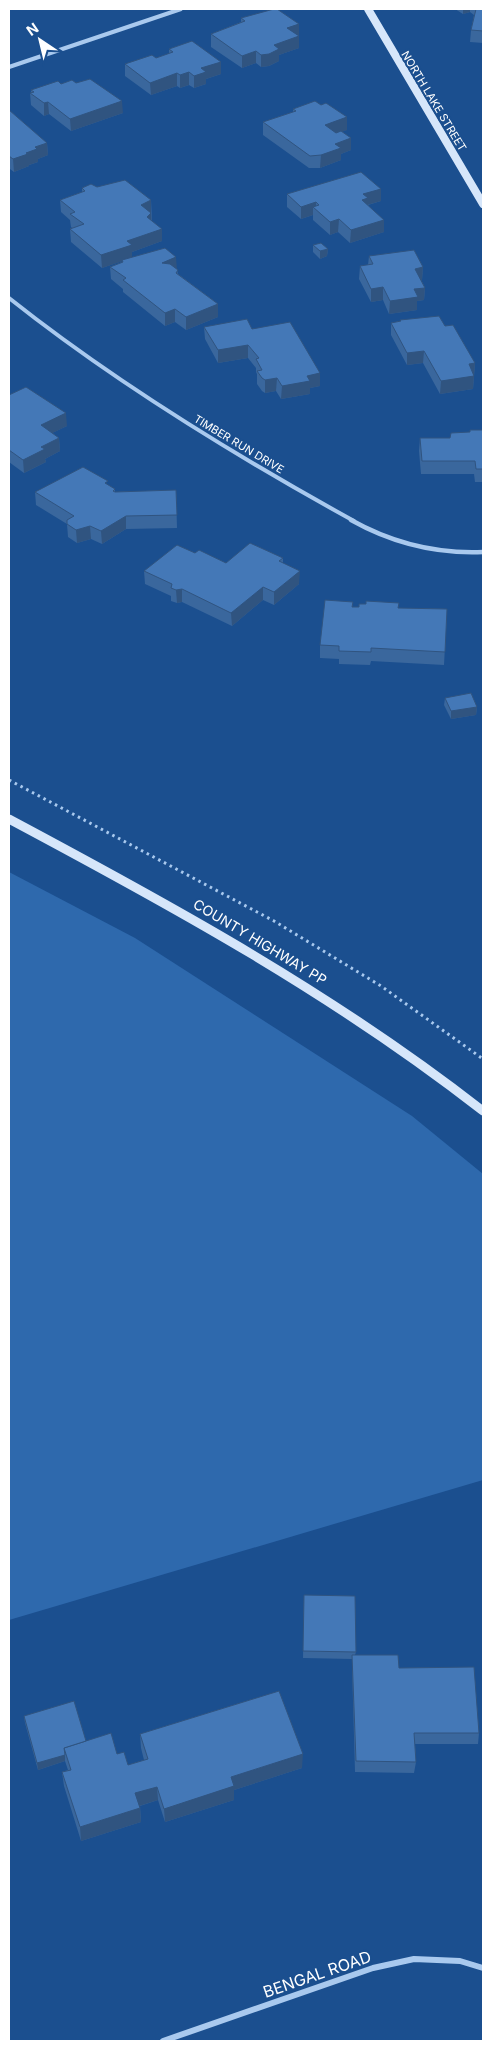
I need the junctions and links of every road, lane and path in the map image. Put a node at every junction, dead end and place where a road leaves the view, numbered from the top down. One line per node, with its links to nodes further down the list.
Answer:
1 (181, 9): 3 (street)
2 (368, 9): 4 (main road, NORTH LAKE STREET)
3 (9, 67)
4 (483, 204)
5 (9, 298): 6 (street, TIMBER RUN DRIVE)
6 (483, 552)
7 (9, 780): 9 (path)
8 (9, 819): 10 (main road, COUNTY HIGHWAY PP)
9 (483, 1059)
10 (483, 1111)
11 (483, 1968): 12 (street, BENGAL ROAD)
12 (163, 2041)

